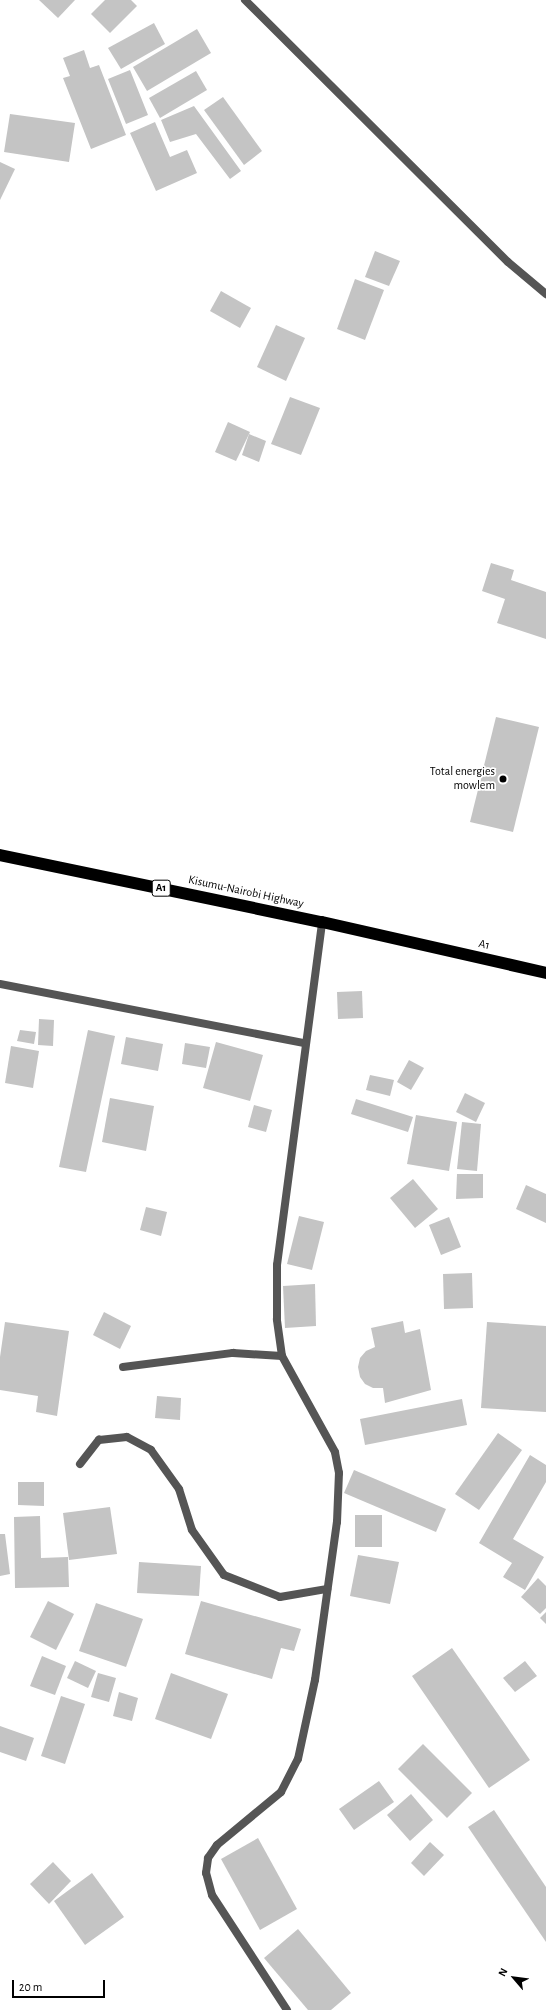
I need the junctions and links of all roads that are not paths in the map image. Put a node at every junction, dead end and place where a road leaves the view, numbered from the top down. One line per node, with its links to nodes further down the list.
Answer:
1 (245, 0): 2 (street)
2 (546, 294)
3 (0, 855): 4 (highway, Kisumu-Nairobi Highway / A1)
4 (322, 922): 5 (highway, A1 / A1); 7 (street)
5 (546, 973)
6 (0, 984): 7 (street)
7 (304, 1043): 8 (street)
8 (282, 1356): 9 (street); 11 (street)
9 (123, 1367)
10 (80, 1464): 11 (street)
11 (327, 1589): 12 (street)
12 (286, 2010)

